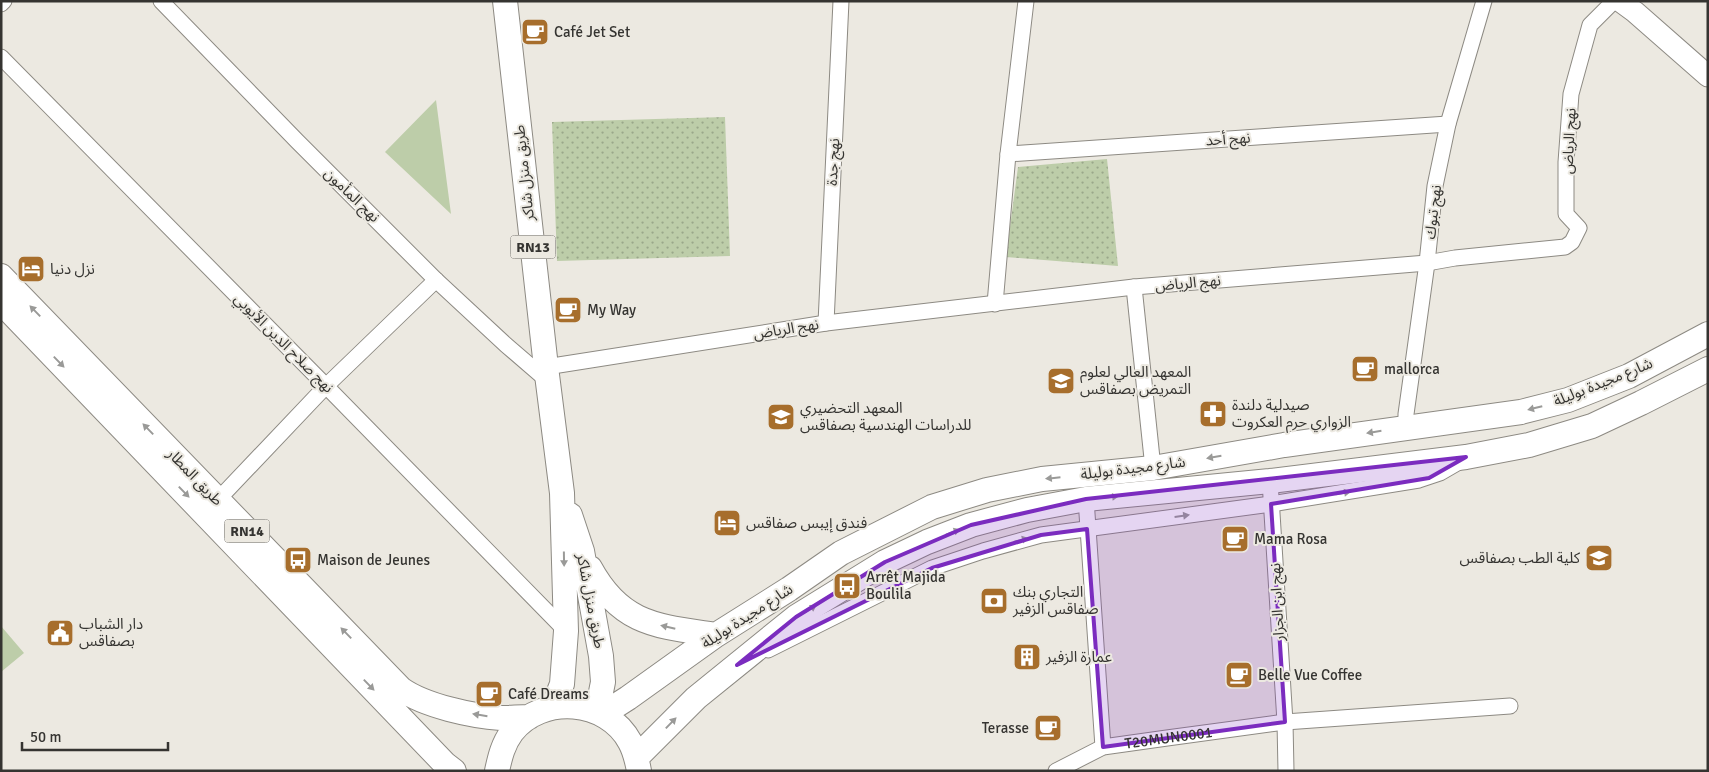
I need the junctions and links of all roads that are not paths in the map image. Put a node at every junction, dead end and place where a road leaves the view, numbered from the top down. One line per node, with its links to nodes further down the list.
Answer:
1 (4, 1): 9 (street)
2 (161, 1): 16 (street, نهج المأمون)
3 (505, 1): 23 (main road, طريق منزل شاكر / RN13)
4 (841, 1): 20 (street, نهج جدة)
5 (1026, 1): 13 (street)
6 (1484, 1): 12 (street, نهج تبوك)
7 (1614, 1): 14 (street, نهج الرياض)
8 (1620, 1): 11 (street)
9 (1, 4)
10 (1, 57): 24 (street, نهج صلاح الدين الأيوبي)
11 (1708, 76)
12 (1448, 124): 13 (street, نهج أحد); 14 (street, نهج تبوك)
13 (1008, 154): 19 (street)
14 (1427, 263): 17 (street, نهج الرياض); 25 (street, نهج تبوك)
15 (1, 276): 32 (main road, طريق المطار / RN14, one-way to 15)
16 (436, 280): 23 (street, نهج المأمون); 24 (street)
17 (1134, 287): 19 (street, نهج الرياض); 27 (street)
18 (1, 302): 32 (main road, طريق المطار / RN14, one-way to 32)
19 (995, 304): 20 (street, نهج الرياض)
20 (826, 323): 23 (street, نهج الرياض)
21 (1708, 334): 25 (main road, شارع مجيدة بوليلة, one-way to 25)
22 (1708, 369): 26 (main road, شارع مجيدة بوليلة)
23 (548, 374): 29 (main road, طريق منزل شاكر / RN13)
24 (326, 386): 32 (street); 35 (street, نهج صلاح الدين الأيوبي)
25 (1406, 427): 27 (main road, شارع مجيدة بوليلة, one-way to 27)
26 (1466, 457): 28 (main road, شارع مجيدة بوليلة); 31 (street, شارع مجيدة بوليلة, one-way to 26)
27 (1153, 468): 36 (main road, شارع مجيدة بوليلة, one-way to 36)
28 (1270, 481): 30 (main road, شارع مجيدة بوليلة, one-way to 28); 31 (street, نهج ابن الجزار)
29 (562, 493): 34 (main road, طريق منزل شاكر / RN13); 35 (main road, طريق منزل شاكر / RN13, one-way to 35)
30 (1086, 499): 33 (street); 37 (main road, شارع مجيدة بوليلة, one-way to 30)
31 (1271, 504): 33 (street, شارع مجيدة بوليلة, one-way to 31); 42 (street, نهج ابن الجزار)
32 (210, 507): 41 (main road, طريق المطار / RN14, one-way to 32); 45 (main road, طريق المطار / RN14, one-way to 45)
33 (1087, 529): 37 (street, شارع مجيدة بوليلة, one-way to 33); 43 (street)
34 (582, 551): 36 (main road, one-way to 34); 40 (main road, طريق منزل شاكر / RN13)
35 (566, 631): 39 (main road, طريق منزل شاكر / RN13)
36 (716, 635): 40 (main road, شارع مجيدة بوليلة)
37 (737, 665): 44 (main road, شارع مجيدة بوليلة, one-way to 37)
38 (1510, 706): 42 (street)
39 (553, 707): 40 (main road); 41 (main road)
40 (600, 713): 44 (main road)
41 (529, 717): 46 (main road)
42 (1284, 722): 43 (street, T20MUN0001); 48 (street, نهج ابن الجزار)
43 (1103, 747): 47 (street, T20MUN0001)
44 (638, 764)
45 (454, 771)
46 (497, 771)
47 (1056, 771)
48 (1286, 771)

